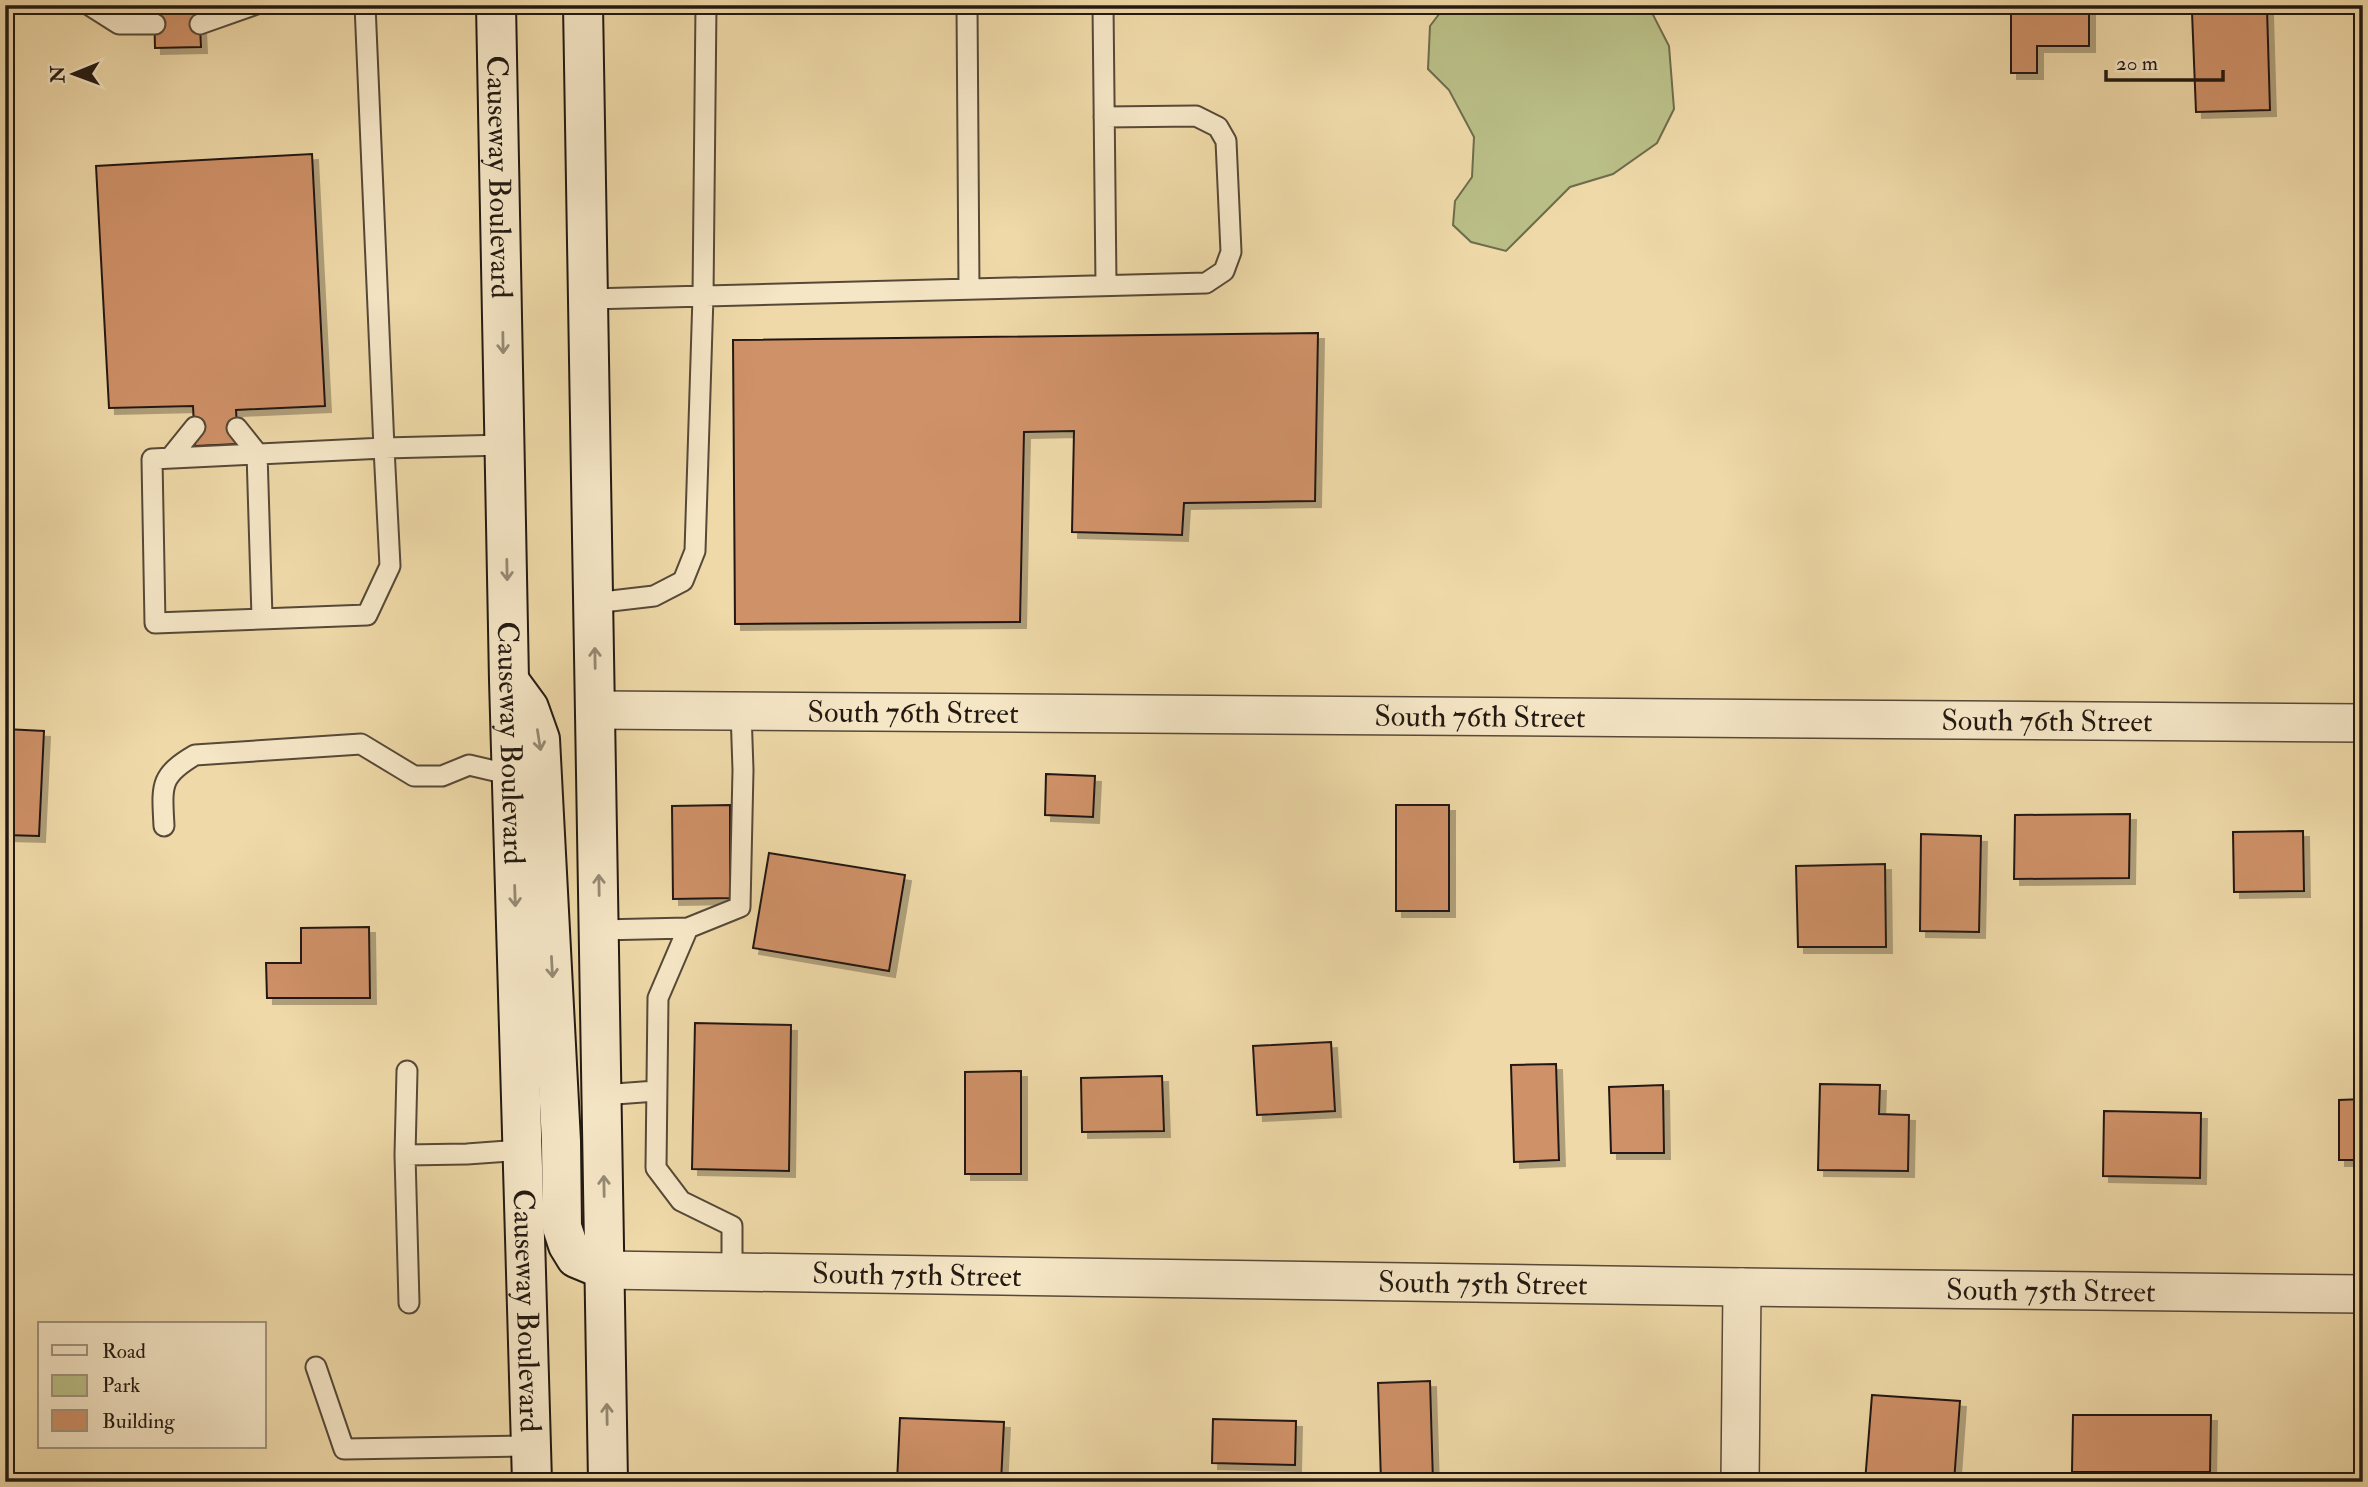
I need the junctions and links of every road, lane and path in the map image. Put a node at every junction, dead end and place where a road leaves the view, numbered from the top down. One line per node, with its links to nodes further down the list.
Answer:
1 (89, 5): 9 (lane)
2 (254, 5): 10 (lane)
3 (365, 5): 19 (lane)
4 (496, 5): 18 (main road, Causeway Boulevard, one-way to 18)
5 (583, 5): 15 (main road)
6 (706, 5): 14 (lane)
7 (967, 5): 13 (lane)
8 (1103, 5): 11 (lane)
9 (155, 24)
10 (200, 24)
11 (1104, 117): 12 (lane); 12 (lane)
12 (1106, 285): 13 (lane)
13 (969, 289): 14 (lane)
14 (703, 296): 15 (lane); 22 (lane)
15 (589, 299): 22 (main road)
16 (195, 427): 21 (lane)
17 (237, 428): 20 (lane)
18 (505, 445): 19 (lane); 24 (main road, Causeway Boulevard, one-way to 24)
19 (384, 448): 20 (lane); 23 (lane)
20 (257, 453): 21 (lane); 23 (lane)
21 (170, 458): 23 (lane)
22 (594, 603): 25 (main road, one-way to 22)
23 (262, 617)
24 (509, 680): 28 (main road, Causeway Boulevard); 37 (main road, one-way to 37)
25 (596, 710): 26 (street, South 76th Street); 31 (main road, one-way to 25)
26 (741, 711): 27 (street, South 76th Street); 30 (lane)
27 (2363, 723)
28 (512, 775): 29 (lane); 35 (main road, Causeway Boulevard, one-way to 35)
29 (164, 825)
30 (688, 928): 31 (lane); 33 (lane)
31 (600, 930): 34 (main road)
32 (407, 1071): 36 (lane)
33 (656, 1091): 34 (lane); 38 (lane)
34 (602, 1095): 37 (main road, one-way to 34)
35 (522, 1150): 36 (lane); 43 (main road, Causeway Boulevard)
36 (405, 1155): 41 (lane)
37 (605, 1270): 38 (street, South 75th Street); 44 (main road, one-way to 37)
38 (732, 1272): 39 (street, South 75th Street)
39 (1742, 1287): 40 (street, South 75th Street); 45 (street)
40 (2363, 1294)
41 (409, 1303)
42 (316, 1367): 43 (lane)
43 (531, 1464)
44 (608, 1482)
45 (1740, 1482)

